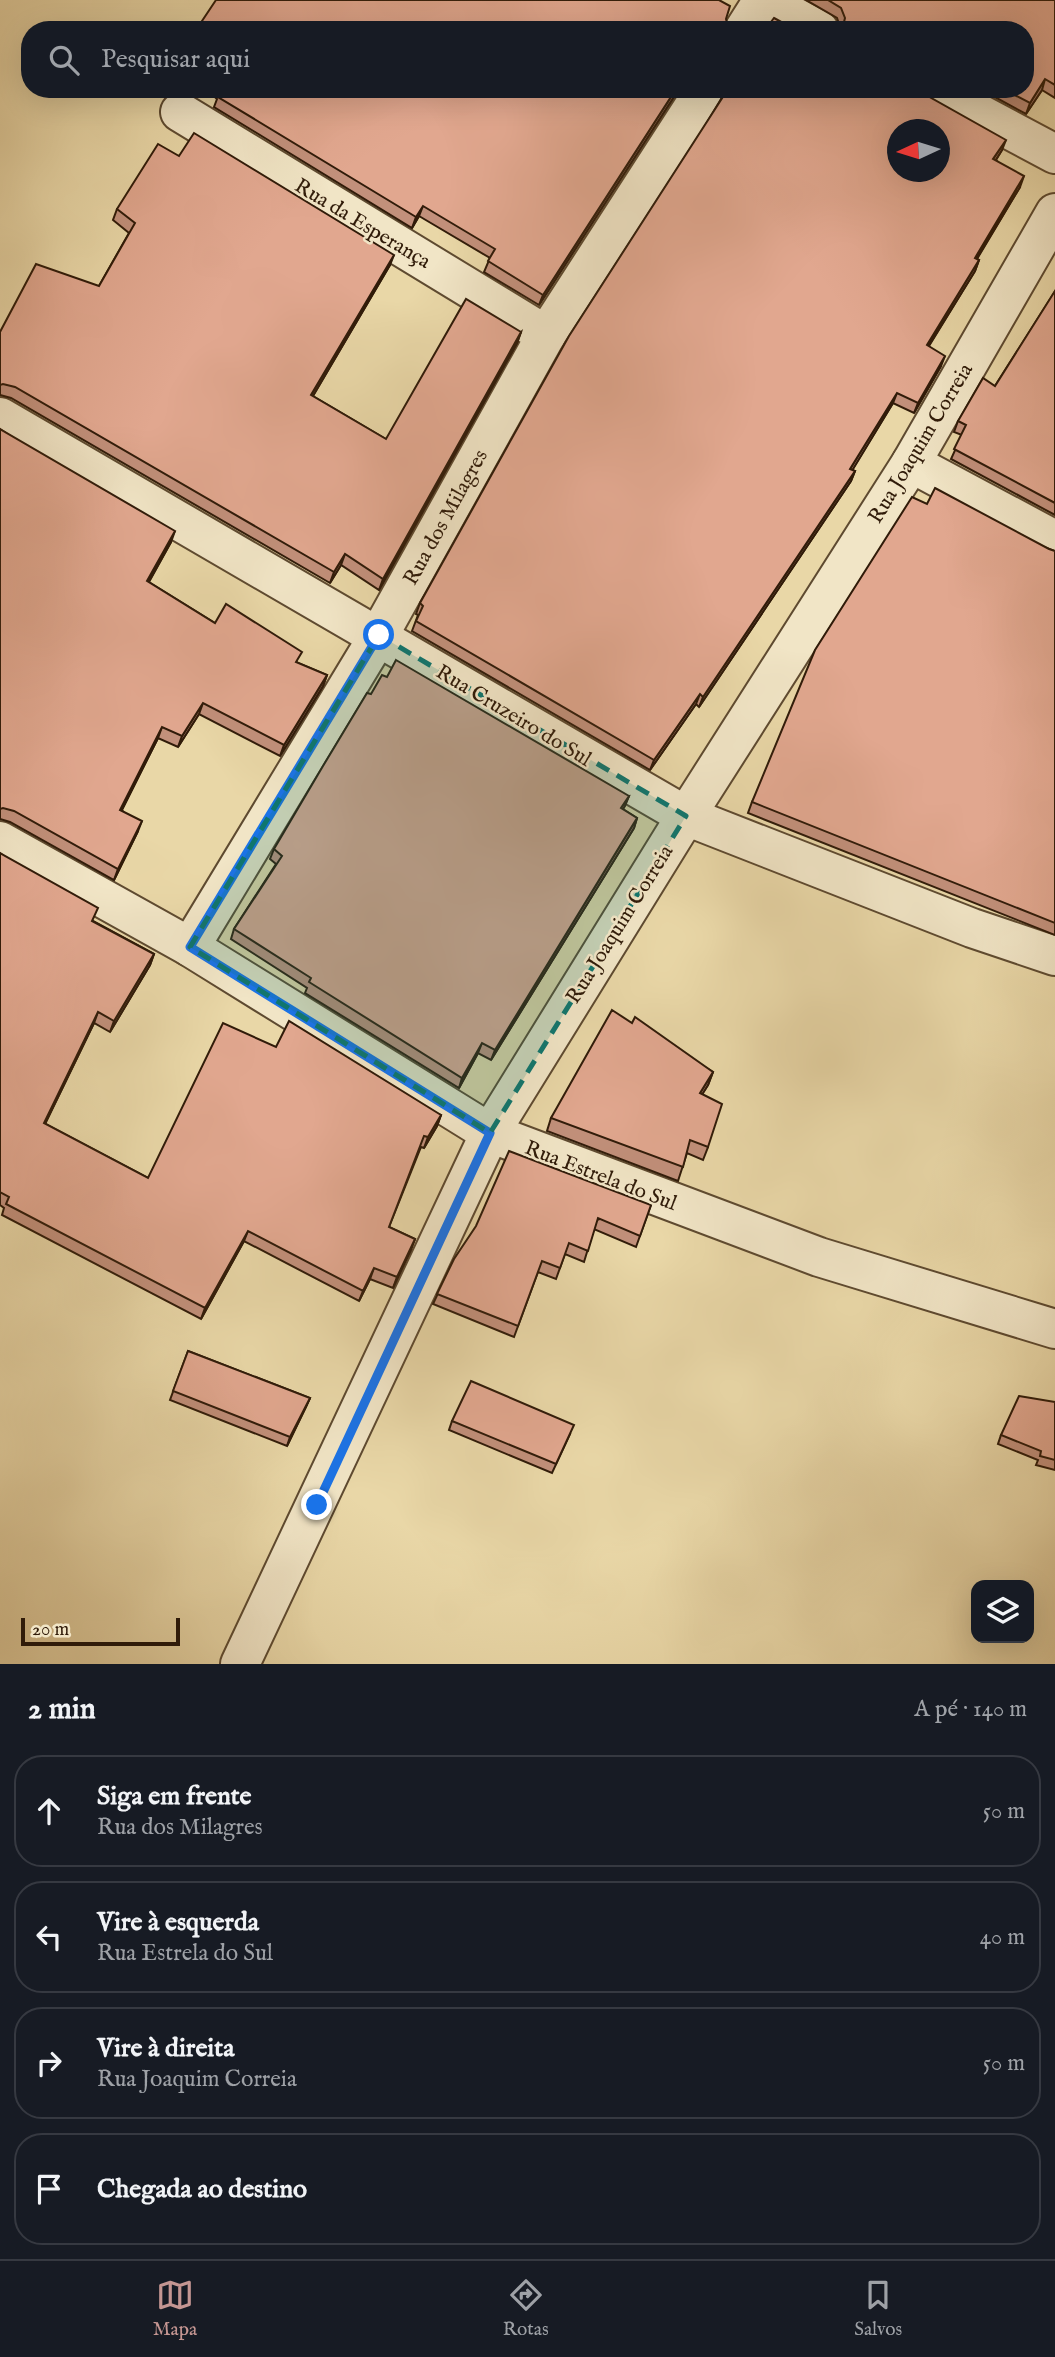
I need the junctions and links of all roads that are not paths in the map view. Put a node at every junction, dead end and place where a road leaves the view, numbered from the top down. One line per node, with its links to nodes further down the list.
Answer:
1 (763, 0): 2 (street); 3 (street)
2 (750, 21)
3 (802, 21)
4 (699, 98): 9 (street, Rua dos Milagres)
5 (950, 98): 7 (street)
6 (180, 112): 9 (street, Rua da Esperança)
7 (1055, 153)
8 (1055, 213): 11 (street, Rua Joaquim Correia)
9 (546, 335): 13 (street, Rua dos Milagres)
10 (0, 417): 13 (street, Rua Cruzeiro do Sul)
11 (911, 463): 12 (street); 14 (street, Rua Joaquim Correia)
12 (1055, 540)
13 (379, 635): 14 (street, Rua Cruzeiro do Sul); 16 (street, Rua dos Milagres)
14 (686, 816): 17 (street, Rua Cruzeiro do Sul); 18 (street, Rua Joaquim Correia)
15 (0, 841): 16 (street, Rua Estrela do Sul)
16 (190, 947): 18 (street, Rua Estrela do Sul)
17 (1055, 956)
18 (490, 1133): 19 (street, Rua Estrela do Sul); 20 (street, Rua Joaquim Correia)
19 (1055, 1329)
20 (240, 1664)

